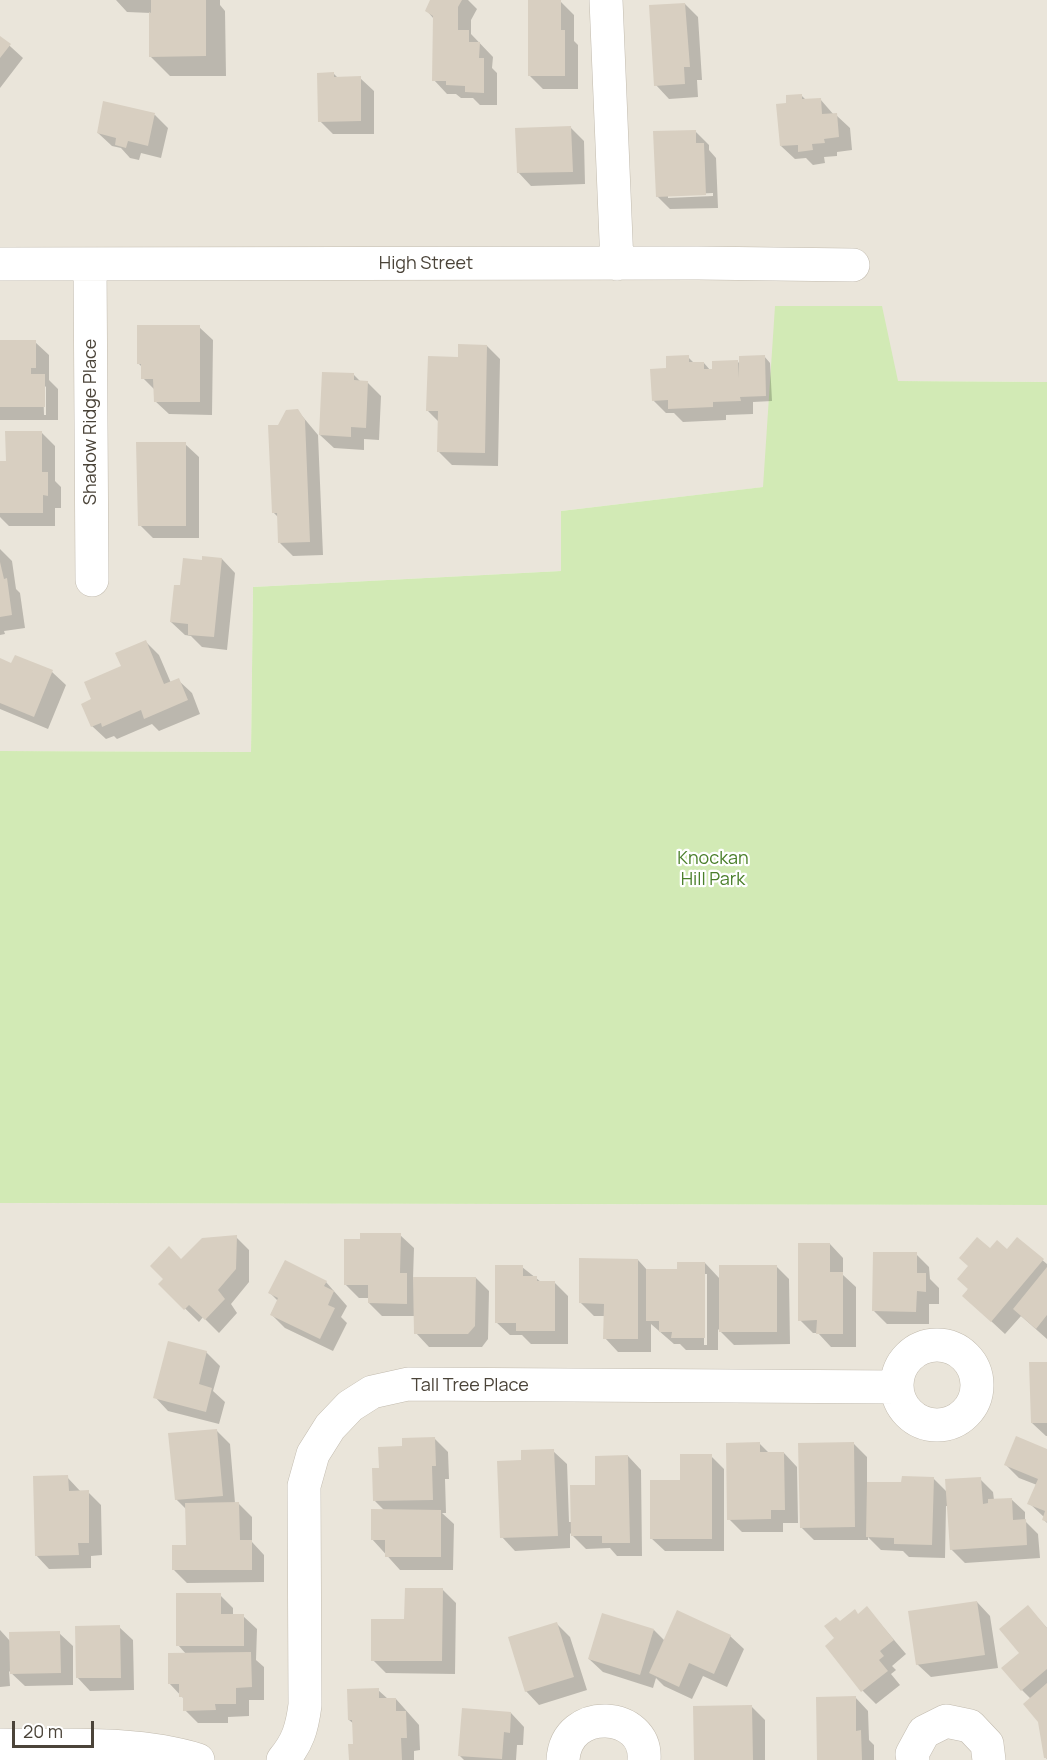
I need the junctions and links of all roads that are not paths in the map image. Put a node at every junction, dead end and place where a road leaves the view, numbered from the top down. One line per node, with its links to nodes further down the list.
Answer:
1 (606, 0): 4 (street)
2 (0, 264): 3 (street, High Street)
3 (90, 264): 4 (street, High Street); 6 (street, Shadow Ridge Place)
4 (617, 264): 5 (street, High Street)
5 (853, 265)
6 (92, 580)
7 (897, 1387): 10 (street, Tall Tree Place)
8 (0, 1744): 9 (street)
9 (198, 1760)
10 (283, 1760)
11 (563, 1760): 12 (street)
12 (644, 1760)
13 (913, 1760): 14 (street)
14 (989, 1760)

